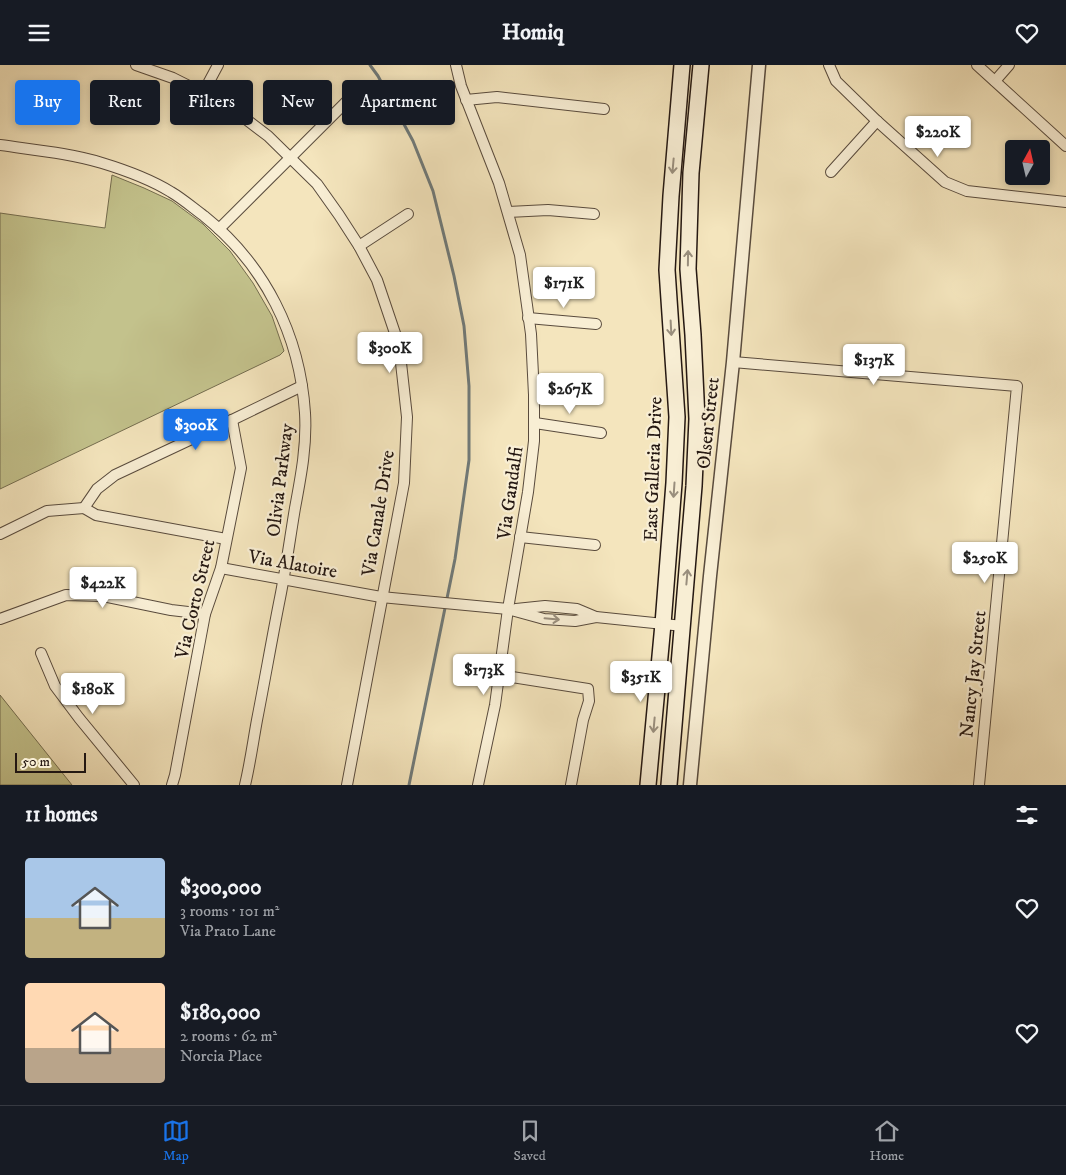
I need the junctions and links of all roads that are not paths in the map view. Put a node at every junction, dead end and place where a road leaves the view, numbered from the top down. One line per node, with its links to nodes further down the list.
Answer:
1 (136, 65): 11 (street, Via Canale Drive)
2 (218, 65): 12 (street)
3 (456, 65): 14 (street, Via Gandalfi)
4 (682, 65): 48 (main road, East Galleria Drive, one-way to 48)
5 (691, 65): 23 (main road)
6 (701, 65): 23 (main road)
7 (759, 65): 32 (street, Olsen Street)
8 (829, 65): 17 (street)
9 (977, 65): 13 (street)
10 (1009, 65): 13 (street)
11 (178, 80)
12 (210, 80)
13 (995, 81): 20 (street)
14 (466, 100): 16 (street); 25 (street, Via Gandalfi)
15 (342, 106): 21 (street)
16 (604, 109)
17 (877, 121): 22 (street); 24 (street)
18 (253, 125): 21 (street, Via Canale Drive)
19 (0, 145): 28 (street, Olivia Parkway)
20 (1066, 146)
21 (290, 157): 28 (street); 29 (street, Via Canale Drive)
22 (831, 171)
23 (691, 173): 49 (main road, one-way to 23)
24 (1066, 202)
25 (508, 212): 27 (street); 30 (street, Via Gandalfi)
26 (408, 214): 29 (street)
27 (594, 214)
28 (220, 229): 33 (street, Olivia Parkway)
29 (359, 246): 44 (street, Via Canale Drive)
30 (528, 318): 31 (street); 35 (street, Via Gandalfi)
31 (596, 324)
32 (732, 361): 60 (street, Olsen Street); 61 (street, Nancy Jay Street)
33 (302, 386): 34 (street); 43 (street, Olivia Parkway)
34 (232, 420): 37 (street); 40 (street, Via Corto Street)
35 (535, 423): 36 (street); 39 (street, Via Gandalfi)
36 (601, 433)
37 (84, 508): 38 (street); 40 (street)
38 (0, 534)
39 (520, 537): 41 (street); 45 (street, Via Gandalfi)
40 (226, 539): 42 (street, Via Corto Street)
41 (595, 545)
42 (221, 568): 43 (street, Via Alatoire); 46 (street, Via Corto Street)
43 (284, 579): 44 (street, Via Alatoire); 54 (street, Olivia Parkway)
44 (382, 597): 45 (street, Via Alatoire); 55 (street, Via Canale Drive)
45 (508, 609): 48 (street, Via Alatoire); 51 (street, Via Gandalfi)
46 (205, 614): 47 (street); 53 (street, Via Corto Street)
47 (0, 619)
48 (663, 624): 49 (street, Via Alatoire); 58 (main road, East Galleria Drive, one-way to 58)
49 (683, 626): 59 (main road)
50 (41, 653): 52 (street)
51 (500, 675): 56 (street, Via Gandalfi); 57 (street)
52 (134, 785)
53 (172, 785)
54 (245, 785)
55 (347, 785)
56 (478, 785)
57 (572, 785)
58 (648, 785)
59 (669, 785)
60 (690, 785)
61 (978, 785)

